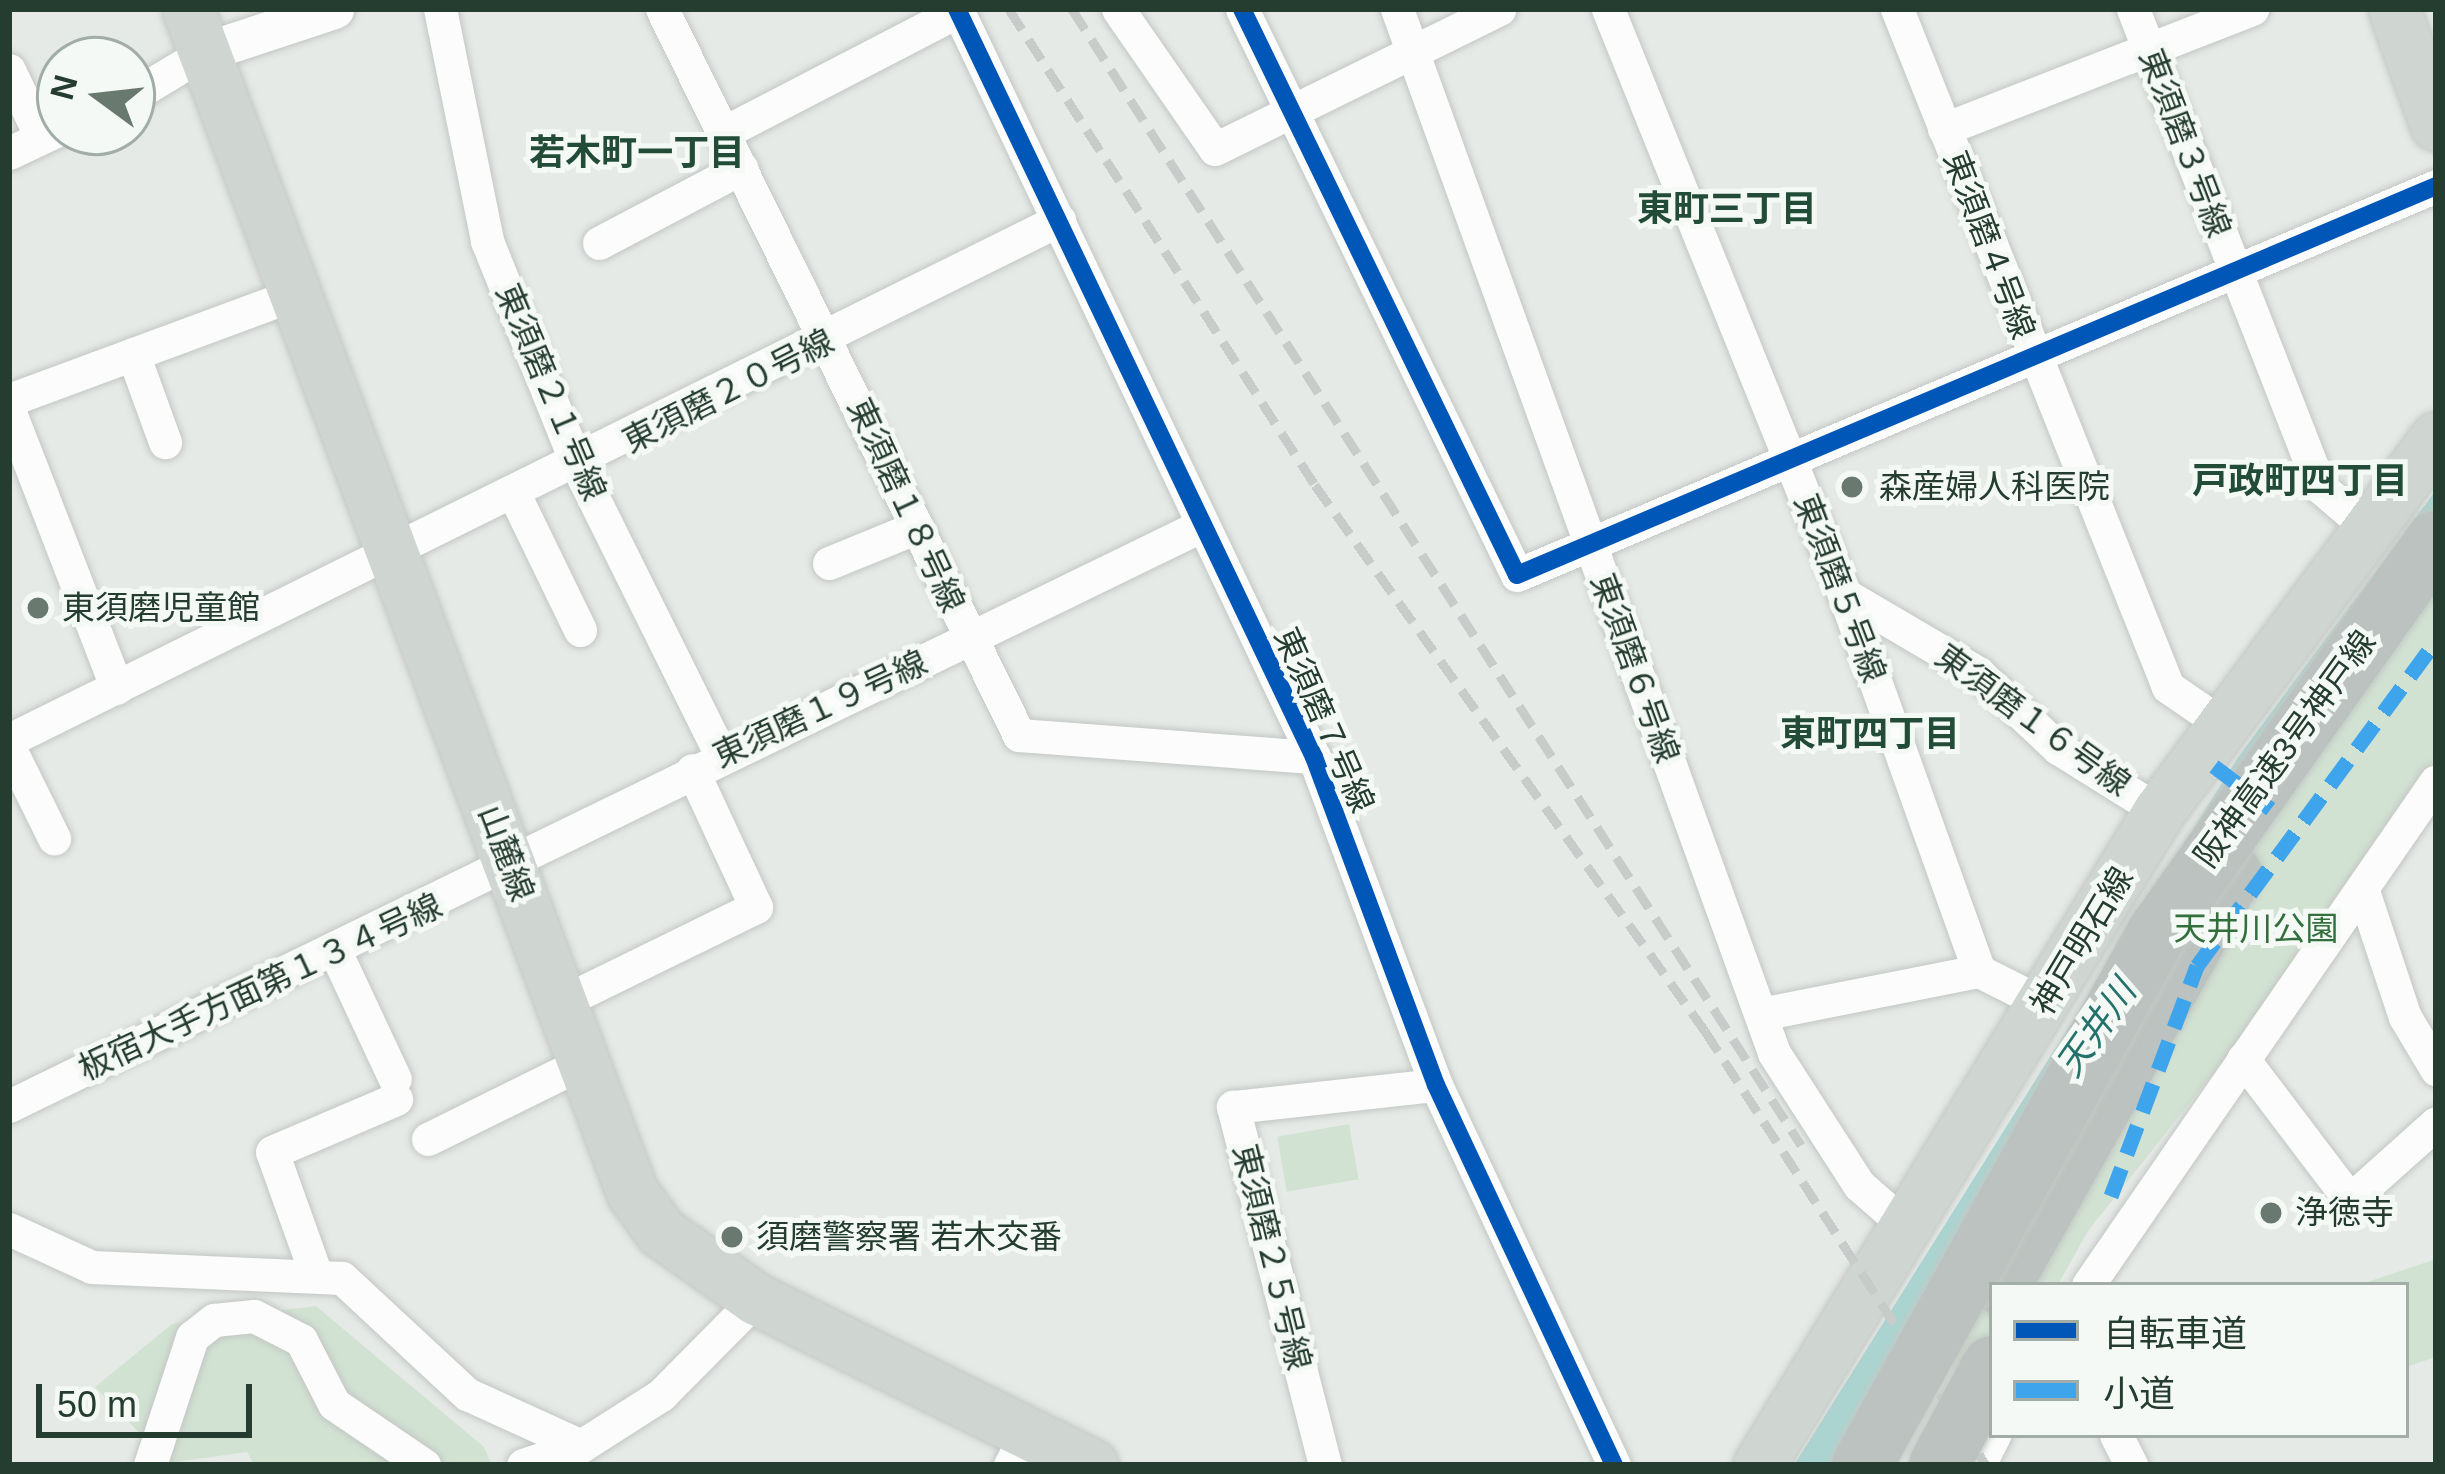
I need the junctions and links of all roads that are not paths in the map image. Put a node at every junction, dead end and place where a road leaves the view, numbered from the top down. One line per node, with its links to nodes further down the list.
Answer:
1 (334, 9): 16 (street)
2 (440, 9): 40 (street, 東須磨２１号線)
3 (662, 9): 25 (street, 東須磨１８号線)
4 (1118, 9): 22 (street)
5 (1242, 9): 22 (street)
6 (1397, 9): 18 (street, 東須磨６号線)
7 (1499, 9): 18 (street)
8 (1608, 9): 39 (street, 東須磨５号線)
9 (1898, 9): 24 (street, 東須磨４号線)
10 (2133, 9): 17 (street, 東須磨３号線)
11 (2252, 9): 17 (street)
12 (2394, 9): 23 (main road)
13 (2429, 9): 15 (main road)
14 (958, 10): 25 (street); 28 (street, 東須磨７号線)
15 (2436, 29)
16 (197, 30): 20 (street); 31 (main road, 山麓線)
17 (2148, 48): 24 (street); 30 (street, 東須磨３号線)
18 (1413, 50): 22 (street); 46 (street, 東須磨６号線)
19 (9, 70): 21 (street)
20 (156, 72)
21 (36, 110)
22 (1297, 111): 46 (street)
23 (2436, 125)
24 (1944, 129): 34 (street, 東須磨４号線)
25 (723, 133): 26 (street, 東須磨１８号線)
26 (741, 168): 29 (street); 32 (street, 東須磨１８号線)
27 (2436, 186): 30 (street)
28 (1059, 220): 32 (street, 東須磨２０号線); 43 (street, 東須磨７号線)
29 (599, 242)
30 (2234, 272): 34 (street); 44 (street, 東須磨３号線)
31 (298, 293): 33 (street); 47 (main road, 山麓線)
32 (830, 340): 40 (street, 東須磨２０号線); 42 (street, 東須磨１８号線)
33 (134, 354): 35 (street); 38 (street)
34 (2035, 364): 39 (street); 54 (street, 東須磨４号線)
35 (9, 400)
36 (9, 410): 53 (street)
37 (2436, 438): 44 (main road, 神戸明石線)
38 (165, 442)
39 (1792, 462): 46 (street); 50 (street, 東須磨５号線)
40 (578, 466): 41 (street, 東須磨２０号線); 57 (street, 東須磨２１号線)
41 (515, 496): 47 (street, 東須磨２０号線); 51 (street)
42 (917, 527): 48 (street); 52 (street, 東須磨１８号線)
43 (1198, 527): 52 (street, 東須磨１９号線); 56 (street, 東須磨７号線)
44 (2367, 527): 54 (main road, 神戸明石線)
45 (2436, 541): 85 (highway, 阪神高速3号神戸線, bridge)
46 (1588, 542): 68 (street, 東須磨６号線)
47 (392, 554): 53 (street, 東須磨２０号線); 61 (main road, 山麓線)
48 (830, 563)
49 (2436, 579): 64 (highway, 阪神高速3号神戸線)
50 (1844, 594): 59 (street, 東須磨１６号線); 65 (street, 東須磨５号線)
51 (580, 631)
52 (969, 638): 56 (street, 東須磨１８号線); 57 (street, 東須磨１９号線)
53 (117, 688): 55 (street, 東須磨２０号線)
54 (2222, 724): 59 (main road, 神戸明石線)
55 (9, 743): 60 (street)
56 (1314, 757): 72 (street, 東須磨７号線)
57 (707, 762): 61 (street, 東須磨１９号線); 66 (street, 東須磨２１号線)
58 (2436, 781): 62 (street)
59 (2159, 811): 67 (main road, 神戸明石線)
60 (54, 838)
61 (511, 867): 63 (street, 板宿大手方面第１３４号線); 66 (main road, 山麓線)
62 (2362, 891): 69 (street); 71 (street)
63 (335, 951): 73 (street, 板宿大手方面第１３４号線); 78 (street)
64 (2174, 963): 79 (highway, 阪神高速3号神戸線); 80 (highway)
65 (1979, 970): 67 (street); 68 (street)
66 (562, 1002): 70 (main road, 山麓線)
67 (2045, 1004): 76 (main road, 神戸明石線)
68 (1761, 1014): 76 (street, 東須磨６号線)
69 (2243, 1059): 74 (street); 81 (street)
70 (584, 1062): 75 (street); 82 (main road, 山麓線)
71 (2436, 1069)
72 (1436, 1085): 94 (street, 東須磨２５号線); 95 (street, 東須磨７号線)
73 (9, 1106)
74 (2436, 1124)
75 (428, 1139)
76 (1906, 1226): 96 (main road, 神戸明石線)
77 (9, 1229): 78 (street)
78 (314, 1269): 88 (street)
79 (2003, 1282)
80 (2036, 1282)
81 (2090, 1282)
82 (756, 1299): 88 (street); 89 (main road, 山麓線)
83 (1989, 1307): 99 (highway)
84 (1989, 1372): 100 (highway, bridge)
85 (1906, 1387): 97 (highway, bridge); 98 (highway, 阪神高速3号神戸線, bridge)
86 (1992, 1438): 101 (street)
87 (2118, 1438): 102 (street)
88 (581, 1446): 92 (street)
89 (1018, 1449): 93 (main road, 山麓線)
90 (150, 1465): 91 (street)
91 (424, 1465)
92 (523, 1465)
93 (1092, 1465)
94 (1325, 1465)
95 (1614, 1465)
96 (1759, 1465)
97 (1850, 1465)
98 (1862, 1465)
99 (1904, 1465)
100 (1939, 1465)
101 (1978, 1465)
102 (2131, 1465)

